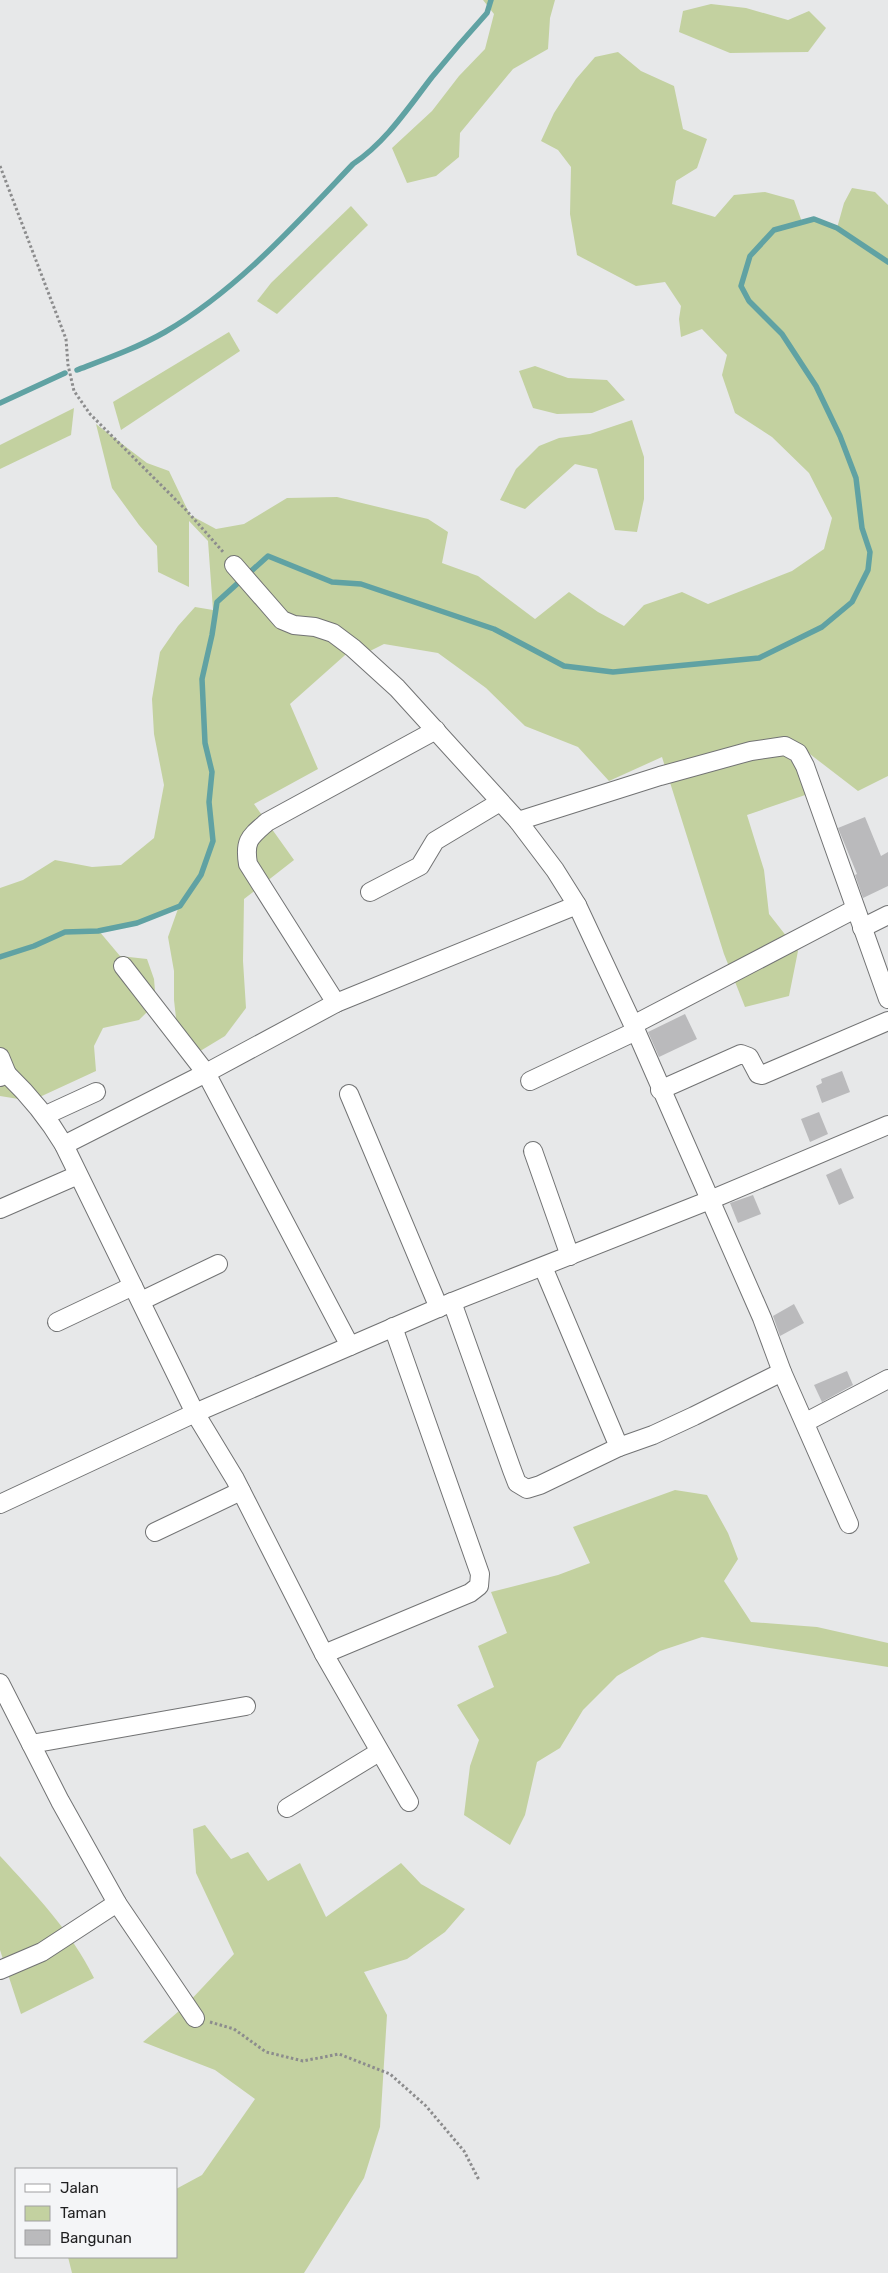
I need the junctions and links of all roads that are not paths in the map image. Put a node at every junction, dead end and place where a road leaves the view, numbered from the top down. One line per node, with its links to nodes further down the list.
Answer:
1 (234, 565): 2 (street)
2 (436, 730): 3 (street); 12 (street)
3 (500, 802): 4 (street); 5 (street)
4 (518, 821): 6 (street); 7 (street)
5 (370, 892)
6 (577, 905): 12 (street); 14 (street)
7 (855, 909): 9 (street); 14 (street)
8 (888, 915): 9 (street)
9 (862, 928): 11 (street)
10 (123, 966): 16 (street)
11 (888, 999)
12 (336, 1003): 16 (street)
13 (888, 1021): 19 (street)
14 (634, 1028): 18 (street); 19 (street)
15 (0, 1057): 17 (street)
16 (206, 1073): 24 (street); 36 (street)
17 (4, 1075): 22 (street)
18 (530, 1081)
19 (660, 1090): 27 (street)
20 (96, 1092): 22 (street)
21 (349, 1094): 33 (street)
22 (46, 1115): 24 (street)
23 (888, 1125): 27 (street)
24 (64, 1145): 26 (street)
25 (533, 1151): 29 (street)
26 (78, 1175): 28 (street); 32 (street)
27 (710, 1200): 29 (street); 37 (street)
28 (0, 1210)
29 (570, 1256): 31 (street)
30 (218, 1264): 32 (street)
31 (542, 1267): 33 (street); 41 (street)
32 (137, 1294): 34 (street); 39 (street)
33 (446, 1305): 35 (street); 41 (street)
34 (57, 1322)
35 (393, 1327): 36 (street); 46 (street)
36 (350, 1346): 39 (street)
37 (782, 1372): 40 (street); 41 (street)
38 (888, 1379): 40 (street)
39 (196, 1413): 42 (street); 43 (street)
40 (806, 1422): 44 (street)
41 (619, 1448)
42 (241, 1490): 45 (street); 46 (street)
43 (0, 1504)
44 (848, 1524)
45 (155, 1532)
46 (324, 1654): 50 (street)
47 (0, 1683): 49 (street)
48 (246, 1706): 49 (street)
49 (31, 1744): 53 (street)
50 (379, 1752): 51 (street); 52 (street)
51 (409, 1802)
52 (287, 1808)
53 (117, 1904): 54 (street); 55 (street)
54 (0, 1970)
55 (195, 2018)

